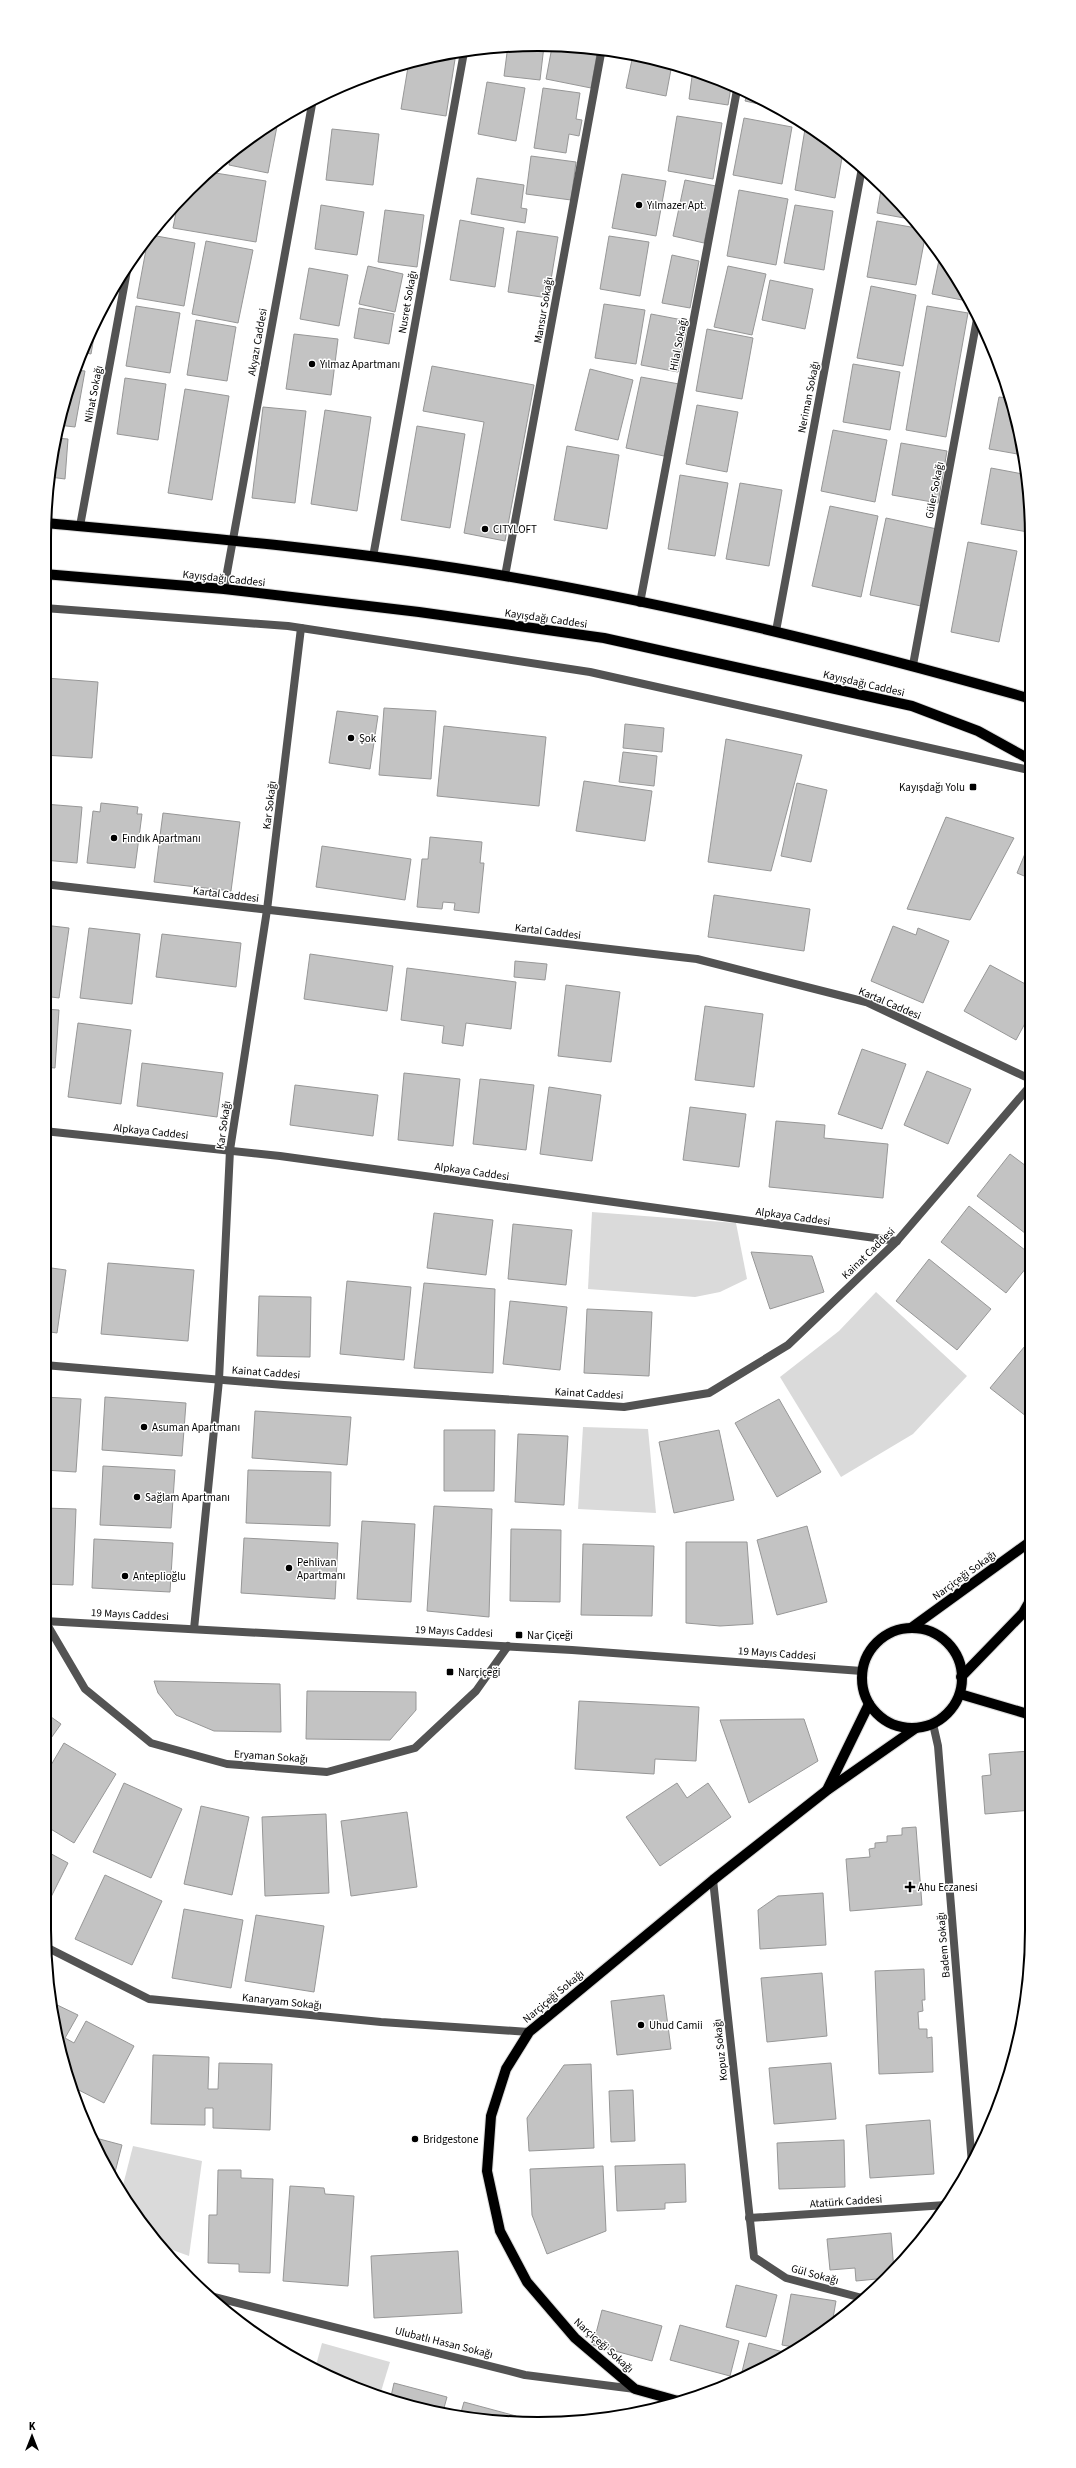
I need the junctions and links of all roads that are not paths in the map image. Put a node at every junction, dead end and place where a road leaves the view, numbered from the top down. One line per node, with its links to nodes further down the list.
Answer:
1 (601, 55): 13 (street, Mansur Sokağı)
2 (463, 57): 11 (street, Nusret Sokağı)
3 (736, 94): 15 (street, Hilal Sokağı)
4 (312, 107): 10 (street, Akyazı Caddesi)
5 (861, 174): 18 (street, Neriman Sokağı)
6 (126, 279): 9 (street, Nihat Sokağı)
7 (976, 325): 19 (street, Güler Sokağı)
8 (51, 524): 9 (main road)
9 (80, 526): 10 (main road)
10 (233, 540): 11 (main road); 14 (street, Akyazı Caddesi)
11 (373, 557): 13 (main road)
12 (51, 575): 14 (main road, Kayışdağı Caddesi)
13 (505, 576): 15 (main road)
14 (224, 590): 21 (main road, Kayışdağı Caddesi)
15 (640, 603): 18 (main road)
16 (51, 609): 17 (street)
17 (301, 628): 22 (street); 24 (street, Kar Sokağı)
18 (776, 631): 19 (main road)
19 (913, 665): 20 (main road)
20 (1025, 697)
21 (1025, 757)
22 (1025, 769)
23 (51, 885): 24 (street, Kartal Caddesi)
24 (267, 910): 25 (street, Kartal Caddesi); 28 (street, Kar Sokağı)
25 (1025, 1077)
26 (1025, 1092): 29 (street, Kainat Caddesi)
27 (51, 1132): 28 (street, Alpkaya Caddesi)
28 (230, 1150): 29 (street, Alpkaya Caddesi); 31 (street, Kar Sokağı)
29 (897, 1241): 31 (street, Kainat Caddesi)
30 (51, 1366): 31 (street, Kainat Caddesi)
31 (219, 1380): 36 (street, Kar Sokağı)
32 (1025, 1545): 35 (main road, Narçiçeği Sokağı)
33 (1025, 1610): 40 (main road)
34 (51, 1621): 36 (street, 19 Mayıs Caddesi)
35 (911, 1628): 39 (main road, Narçiçeği Sokağı); 40 (main road, Narçiçeği Sokağı)
36 (194, 1629): 38 (street, 19 Mayıs Caddesi)
37 (51, 1633): 38 (street, Eryaman Sokağı)
38 (508, 1646): 39 (street, 19 Mayıs Caddesi)
39 (862, 1671): 42 (main road, Narçiçeği Sokağı)
40 (961, 1677): 41 (main road, Narçiçeği Sokağı)
41 (960, 1694): 43 (main road); 44 (main road, Narçiçeği Sokağı)
42 (869, 1704): 45 (main road, Narçiçeği Sokağı); 46 (main road, Narçiçeği Sokağı)
43 (1025, 1713)
44 (933, 1724): 45 (main road, Narçiçeği Sokağı); 50 (street, Badem Sokağı)
45 (916, 1728): 46 (main road, Narçiçeği Sokağı)
46 (826, 1791): 47 (main road, Narçiçeği Sokağı)
47 (713, 1880): 49 (main road, Narçiçeği Sokağı); 52 (street, Kopuz Sokağı)
48 (52, 1950): 49 (street, Kanaryam Sokağı)
49 (529, 2032): 55 (main road, Narçiçeği Sokağı)
50 (971, 2153)
51 (940, 2205): 52 (street, Atatürk Caddesi)
52 (749, 2218): 53 (street, Gül Sokağı)
53 (858, 2297)
54 (220, 2299): 55 (street, Ulubatlı Hasan Sokağı)
55 (635, 2389): 56 (main road, Ulubatlı Hasan Sokağı)
56 (669, 2399)

